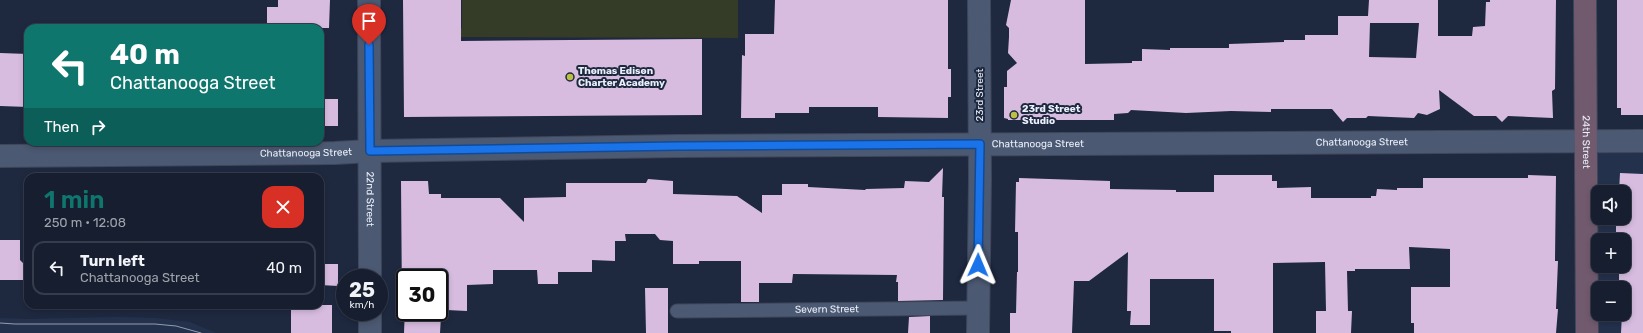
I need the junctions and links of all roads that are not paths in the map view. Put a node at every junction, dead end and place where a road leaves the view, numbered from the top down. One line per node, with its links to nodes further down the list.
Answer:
1 (369, 0): 7 (street, 22nd Street)
2 (979, 0): 6 (street, 23rd Street)
3 (1585, 0): 5 (street, 24th Street)
4 (1643, 141): 5 (street, Chattanooga Street)
5 (1586, 142): 6 (street, Chattanooga Street); 15 (street, 24th Street)
6 (980, 144): 7 (street, Chattanooga Street); 10 (street, 23rd Street)
7 (370, 151): 8 (street, Chattanooga Street); 9 (street, 22nd Street)
8 (0, 156)
9 (370, 269)
10 (978, 308): 11 (lane, Severn Street); 14 (street, 23rd Street)
11 (677, 311)
12 (370, 321): 13 (street)
13 (370, 333)
14 (978, 333)
15 (1586, 333)

